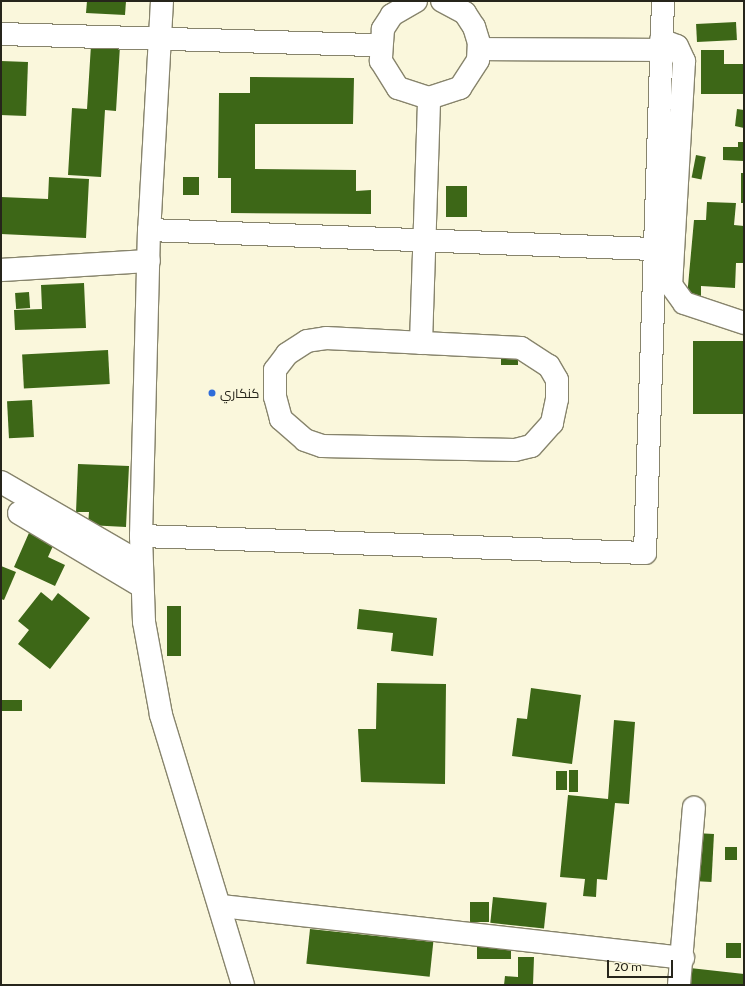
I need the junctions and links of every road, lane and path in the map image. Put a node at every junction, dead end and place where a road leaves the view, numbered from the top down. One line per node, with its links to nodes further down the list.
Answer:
1 (162, 1): 7 (street)
2 (442, 1): 5 (street)
3 (662, 1): 9 (street)
4 (404, 4): 8 (street)
5 (465, 7): 10 (street)
6 (1, 34): 7 (street)
7 (160, 37): 8 (street); 12 (street)
8 (379, 45): 11 (street)
9 (660, 45): 10 (street); 14 (street); 17 (street)
10 (479, 49): 11 (street)
11 (429, 98): 13 (street)
12 (149, 230): 13 (street); 15 (street)
13 (425, 241): 14 (street); 18 (street)
14 (653, 249): 21 (street)
15 (149, 261): 16 (street); 21 (street)
16 (1, 270)
17 (744, 323)
18 (421, 343): 18 (street)
19 (1, 482): 22 (street)
20 (20, 514): 23 (street)
21 (141, 536): 22 (street)
22 (141, 564): 23 (street)
23 (141, 586): 25 (street)
24 (694, 808): 26 (street)
25 (221, 906): 26 (street); 27 (street)
26 (683, 958): 28 (street)
27 (243, 985)
28 (680, 985)

